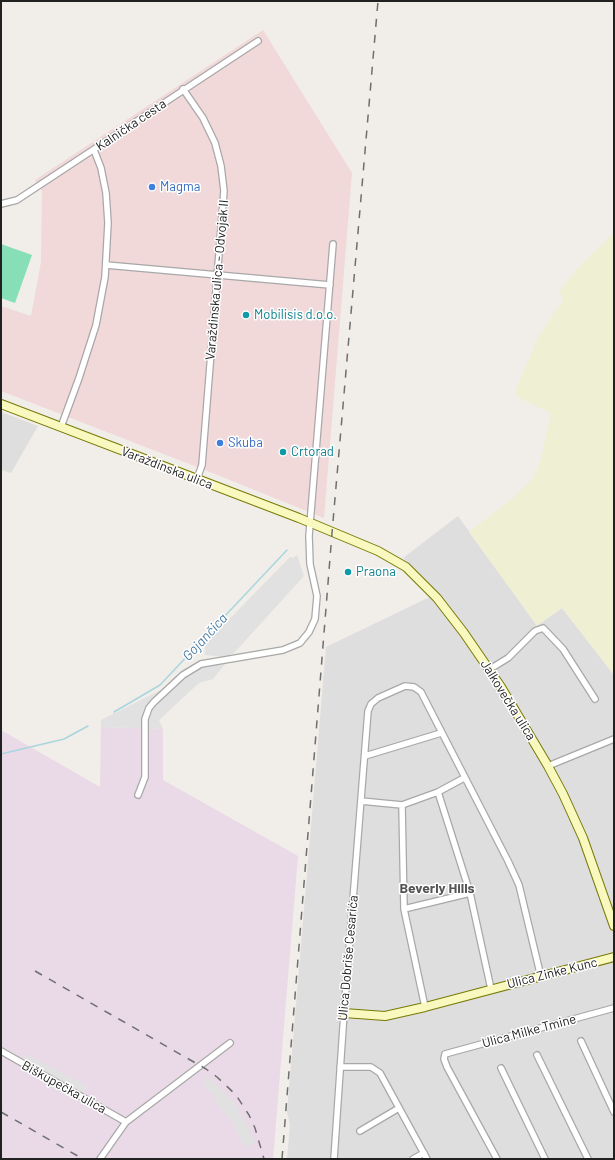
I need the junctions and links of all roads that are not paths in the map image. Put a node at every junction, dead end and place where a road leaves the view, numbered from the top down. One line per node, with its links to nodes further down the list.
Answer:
1 (258, 41): 2 (street, Kalnička cesta)
2 (183, 89): 3 (street, Kalnička cesta); 7 (street, Varaždinska ulica - Odvojak II)
3 (94, 150): 4 (street, Kalnička cesta); 6 (street)
4 (1, 204)
5 (333, 244): 8 (street)
6 (106, 265): 7 (street); 10 (street)
7 (217, 275): 8 (street); 11 (street, Varaždinska ulica - Odvojak II)
8 (330, 285): 12 (street)
9 (1, 404): 10 (main road, Varaždinska ulica)
10 (61, 426): 11 (main road, Varaždinska ulica)
11 (197, 479): 12 (main road, Varaždinska ulica)
12 (310, 524): 13 (main road, Varaždinska ulica); 22 (street)
13 (332, 533): 14 (main road, Jalkovečka ulica)
14 (490, 669): 15 (street); 19 (main road, Jalkovečka ulica)
15 (595, 700)
16 (441, 733): 18 (street); 18 (street, Ulica Dobriše Cesarića); 20 (street, Ulica Dobriše Cesarića)
17 (614, 739): 19 (street)
18 (365, 756): 23 (street, Ulica Dobriše Cesarića)
19 (548, 766): 27 (main road, Jalkovečka ulica)
20 (464, 778): 21 (street); 29 (street, Ulica Dobriše Cesarića)
21 (438, 792): 24 (street); 25 (street, Ulica Zinke Kunc)
22 (138, 795)
23 (361, 802): 24 (street); 33 (street, Ulica Dobriše Cesarića)
24 (402, 805): 26 (street)
25 (470, 893): 26 (street); 30 (street, Ulica Zinke Kunc)
26 (404, 909): 31 (street)
27 (614, 926)
28 (614, 957): 29 (main road, Ulica Zinke Kunc)
29 (541, 976): 30 (main road, Ulica Zinke Kunc)
30 (491, 989): 31 (main road, Ulica Zinke Kunc)
31 (425, 1007): 33 (main road, Ulica Zinke Kunc)
32 (614, 1008): 49 (street, Ulica Milke Tmine)
33 (344, 1013): 38 (street, Ulica Dobriše Cesarića)
34 (581, 1041): 41 (street)
35 (230, 1043): 42 (street)
36 (1, 1052): 42 (street, Biškupečka ulica)
37 (537, 1055): 51 (street)
38 (340, 1067): 40 (street); 46 (street, Ulica Dobriše Cesarića)
39 (501, 1068): 50 (street)
40 (399, 1108): 43 (street); 44 (street)
41 (614, 1112)
42 (126, 1122): 45 (street)
43 (360, 1131)
44 (424, 1153): 47 (street); 48 (street)
45 (100, 1159)
46 (334, 1159)
47 (413, 1159)
48 (427, 1159)
49 (497, 1159)
50 (545, 1159)
51 (588, 1159)

